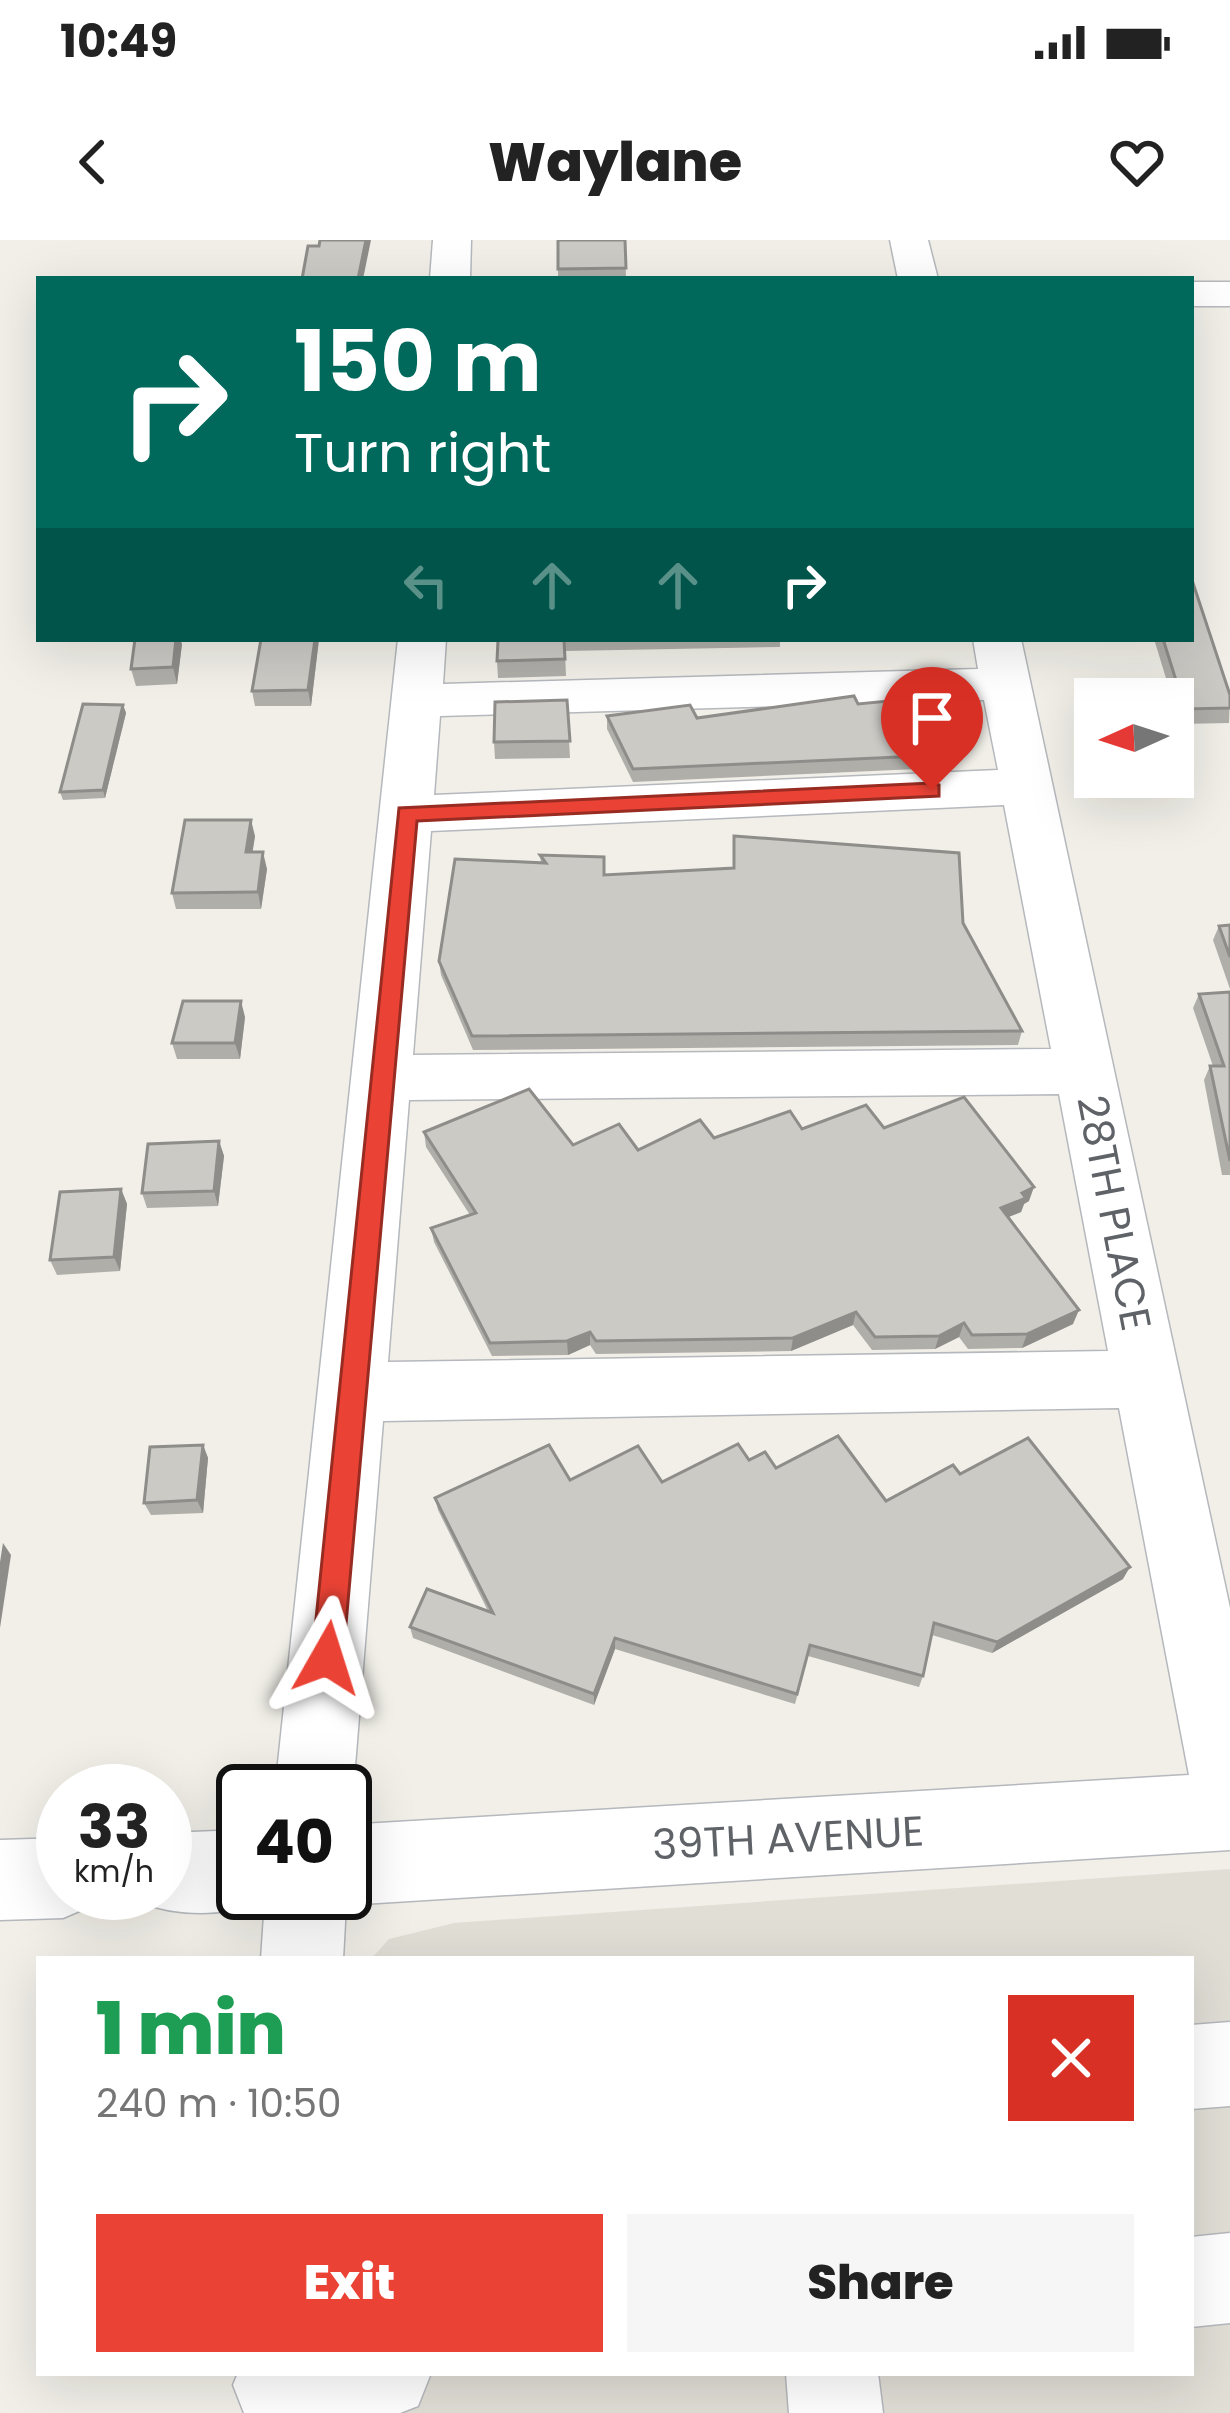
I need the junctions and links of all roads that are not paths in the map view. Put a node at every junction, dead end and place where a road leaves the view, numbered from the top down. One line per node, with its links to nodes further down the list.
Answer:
1 (452, 240): 3 (street)
2 (909, 240): 4 (street)
3 (449, 276)
4 (917, 276)
5 (1194, 294): 6 (street)
6 (1230, 294)
7 (422, 642): 9 (street)
8 (1002, 662): 9 (street); 10 (street, 28TH PLACE)
9 (417, 701): 11 (street)
10 (1027, 786): 11 (street); 12 (street, 28TH PLACE)
11 (406, 814): 13 (street)
12 (1085, 1071): 13 (street); 14 (street, 28TH PLACE)
13 (384, 1078): 15 (street)
14 (1147, 1379): 15 (street); 17 (street, 28TH PLACE)
15 (353, 1392): 16 (street)
16 (317, 1764)
17 (1230, 1788)
18 (1230, 1811): 19 (street, 39TH AVENUE)
19 (372, 1863)
20 (36, 1879): 21 (street)
21 (0, 1880)
22 (304, 1920): 23 (street)
23 (302, 1956)
24 (1230, 2064): 25 (street)
25 (1194, 2067)
26 (1230, 2278): 27 (street)
27 (1194, 2282)
28 (366, 2376): 30 (street)
29 (832, 2376): 31 (street)
30 (279, 2390)
31 (836, 2413)

